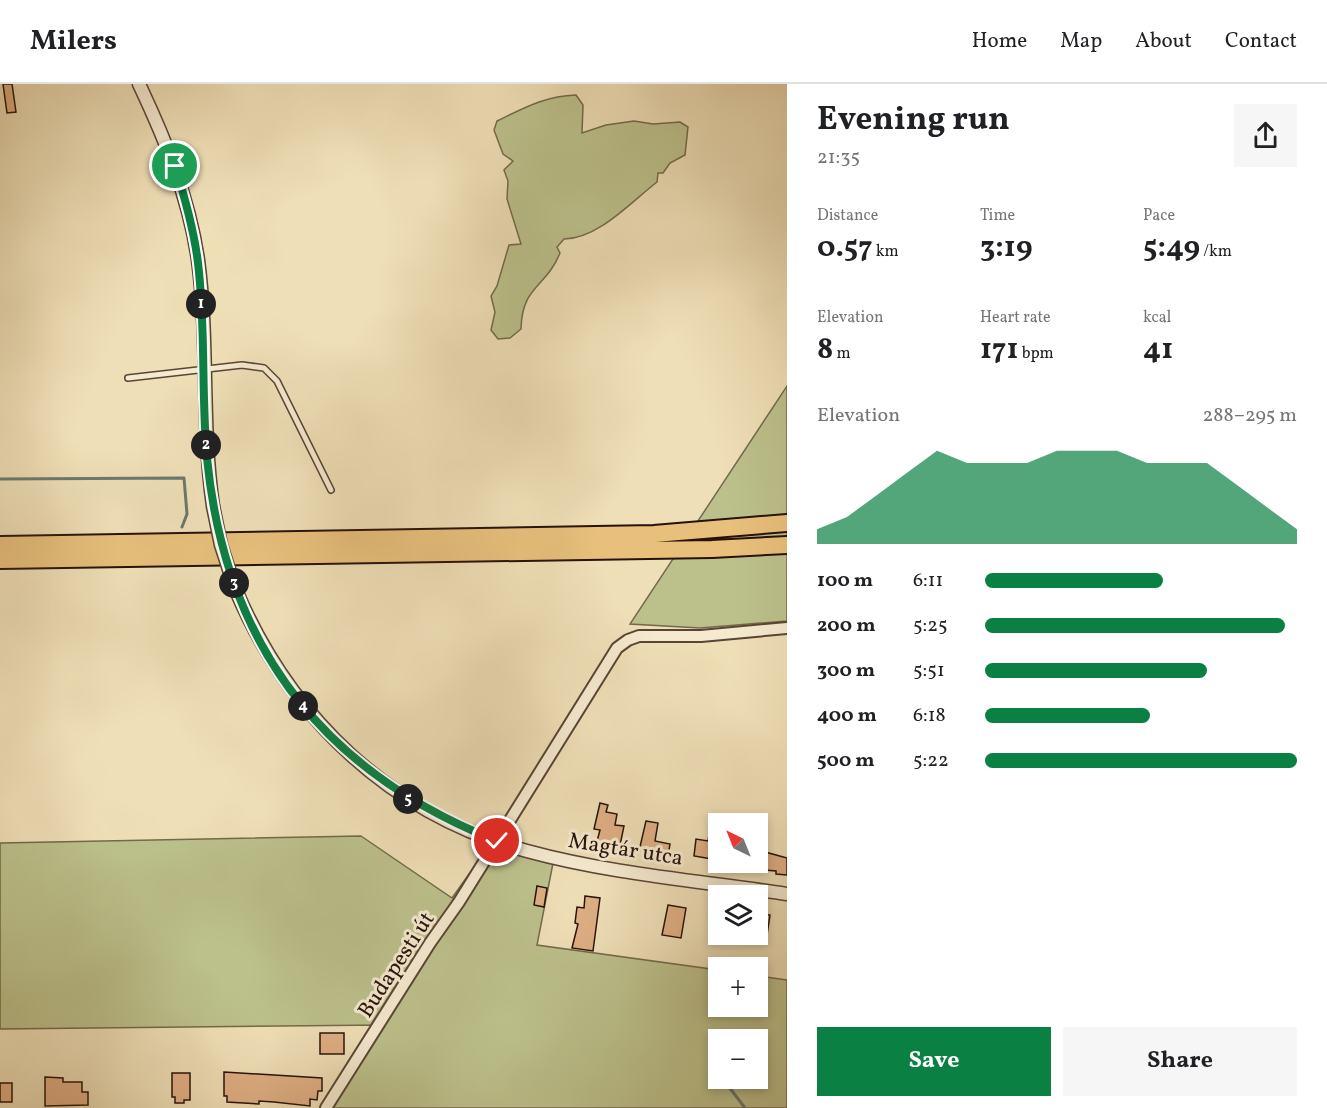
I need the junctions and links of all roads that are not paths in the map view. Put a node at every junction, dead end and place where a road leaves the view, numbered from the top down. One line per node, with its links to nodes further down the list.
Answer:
1 (140, 84): 2 (street, Magtár utca)
2 (204, 371): 3 (lane); 4 (lane); 10 (street, Magtár utca, bridge)
3 (128, 378)
4 (331, 490)
5 (787, 524): 7 (highway)
6 (787, 544): 8 (highway)
7 (0, 545)
8 (0, 560)
9 (787, 628): 10 (street, Budapesti út)
10 (497, 841): 11 (street, Magtár utca); 12 (street, Budapesti út)
11 (787, 894)
12 (326, 1108)

